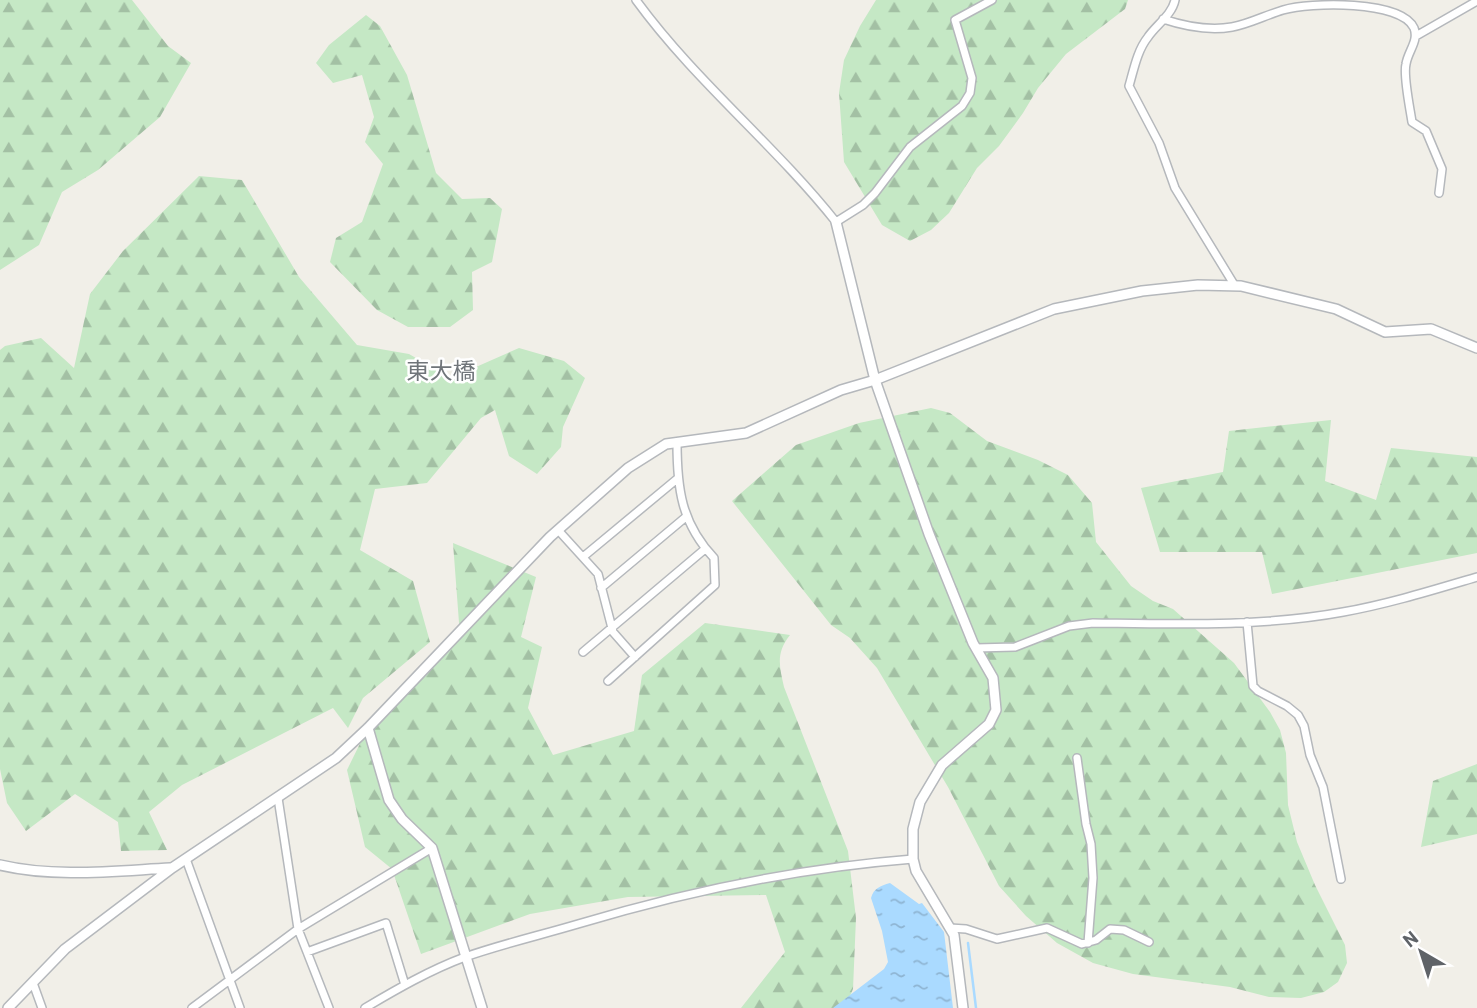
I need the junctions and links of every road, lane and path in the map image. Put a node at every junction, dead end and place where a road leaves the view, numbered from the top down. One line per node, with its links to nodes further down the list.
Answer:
1 (636, 0): 8 (street)
2 (992, 0): 8 (street)
3 (1175, 0): 5 (street)
4 (1477, 1): 6 (street)
5 (1163, 19): 6 (street); 9 (street)
6 (1416, 36): 7 (street)
7 (1439, 193)
8 (836, 222): 11 (street)
9 (1235, 286): 10 (street); 11 (street)
10 (1477, 348)
11 (875, 380): 12 (street); 22 (street)
12 (677, 442): 13 (street); 15 (street)
13 (677, 479): 14 (street); 17 (street)
14 (687, 516): 16 (street); 19 (street)
15 (558, 530): 17 (street); 26 (street)
16 (705, 549): 21 (street); 24 (street)
17 (583, 557): 19 (street)
18 (1477, 577): 20 (street)
19 (601, 588): 21 (street)
20 (1247, 622): 22 (street); 34 (street)
21 (612, 627): 23 (street); 24 (street)
22 (976, 648): 31 (street)
23 (583, 652)
24 (635, 657): 25 (street)
25 (608, 681)
26 (368, 728): 28 (street); 29 (street)
27 (1077, 758): 38 (street)
28 (278, 798): 30 (street); 36 (street)
29 (432, 848): 36 (street); 40 (street)
30 (187, 859): 33 (street); 41 (street)
31 (913, 859): 35 (street); 40 (street)
32 (0, 865): 33 (street)
33 (172, 868): 42 (street)
34 (1341, 878)
35 (950, 928): 38 (street); 51 (street)
36 (298, 929): 39 (street); 41 (street)
37 (1149, 942): 38 (street)
38 (1088, 943)
39 (307, 953): 43 (street); 48 (street)
40 (465, 957): 43 (street); 50 (street)
41 (229, 979): 46 (street); 47 (street)
42 (33, 983): 44 (street); 45 (street)
43 (405, 985): 49 (street)
44 (8, 1008)
45 (42, 1008)
46 (192, 1008)
47 (240, 1008)
48 (329, 1008)
49 (365, 1008)
50 (482, 1008)
51 (962, 1008)

